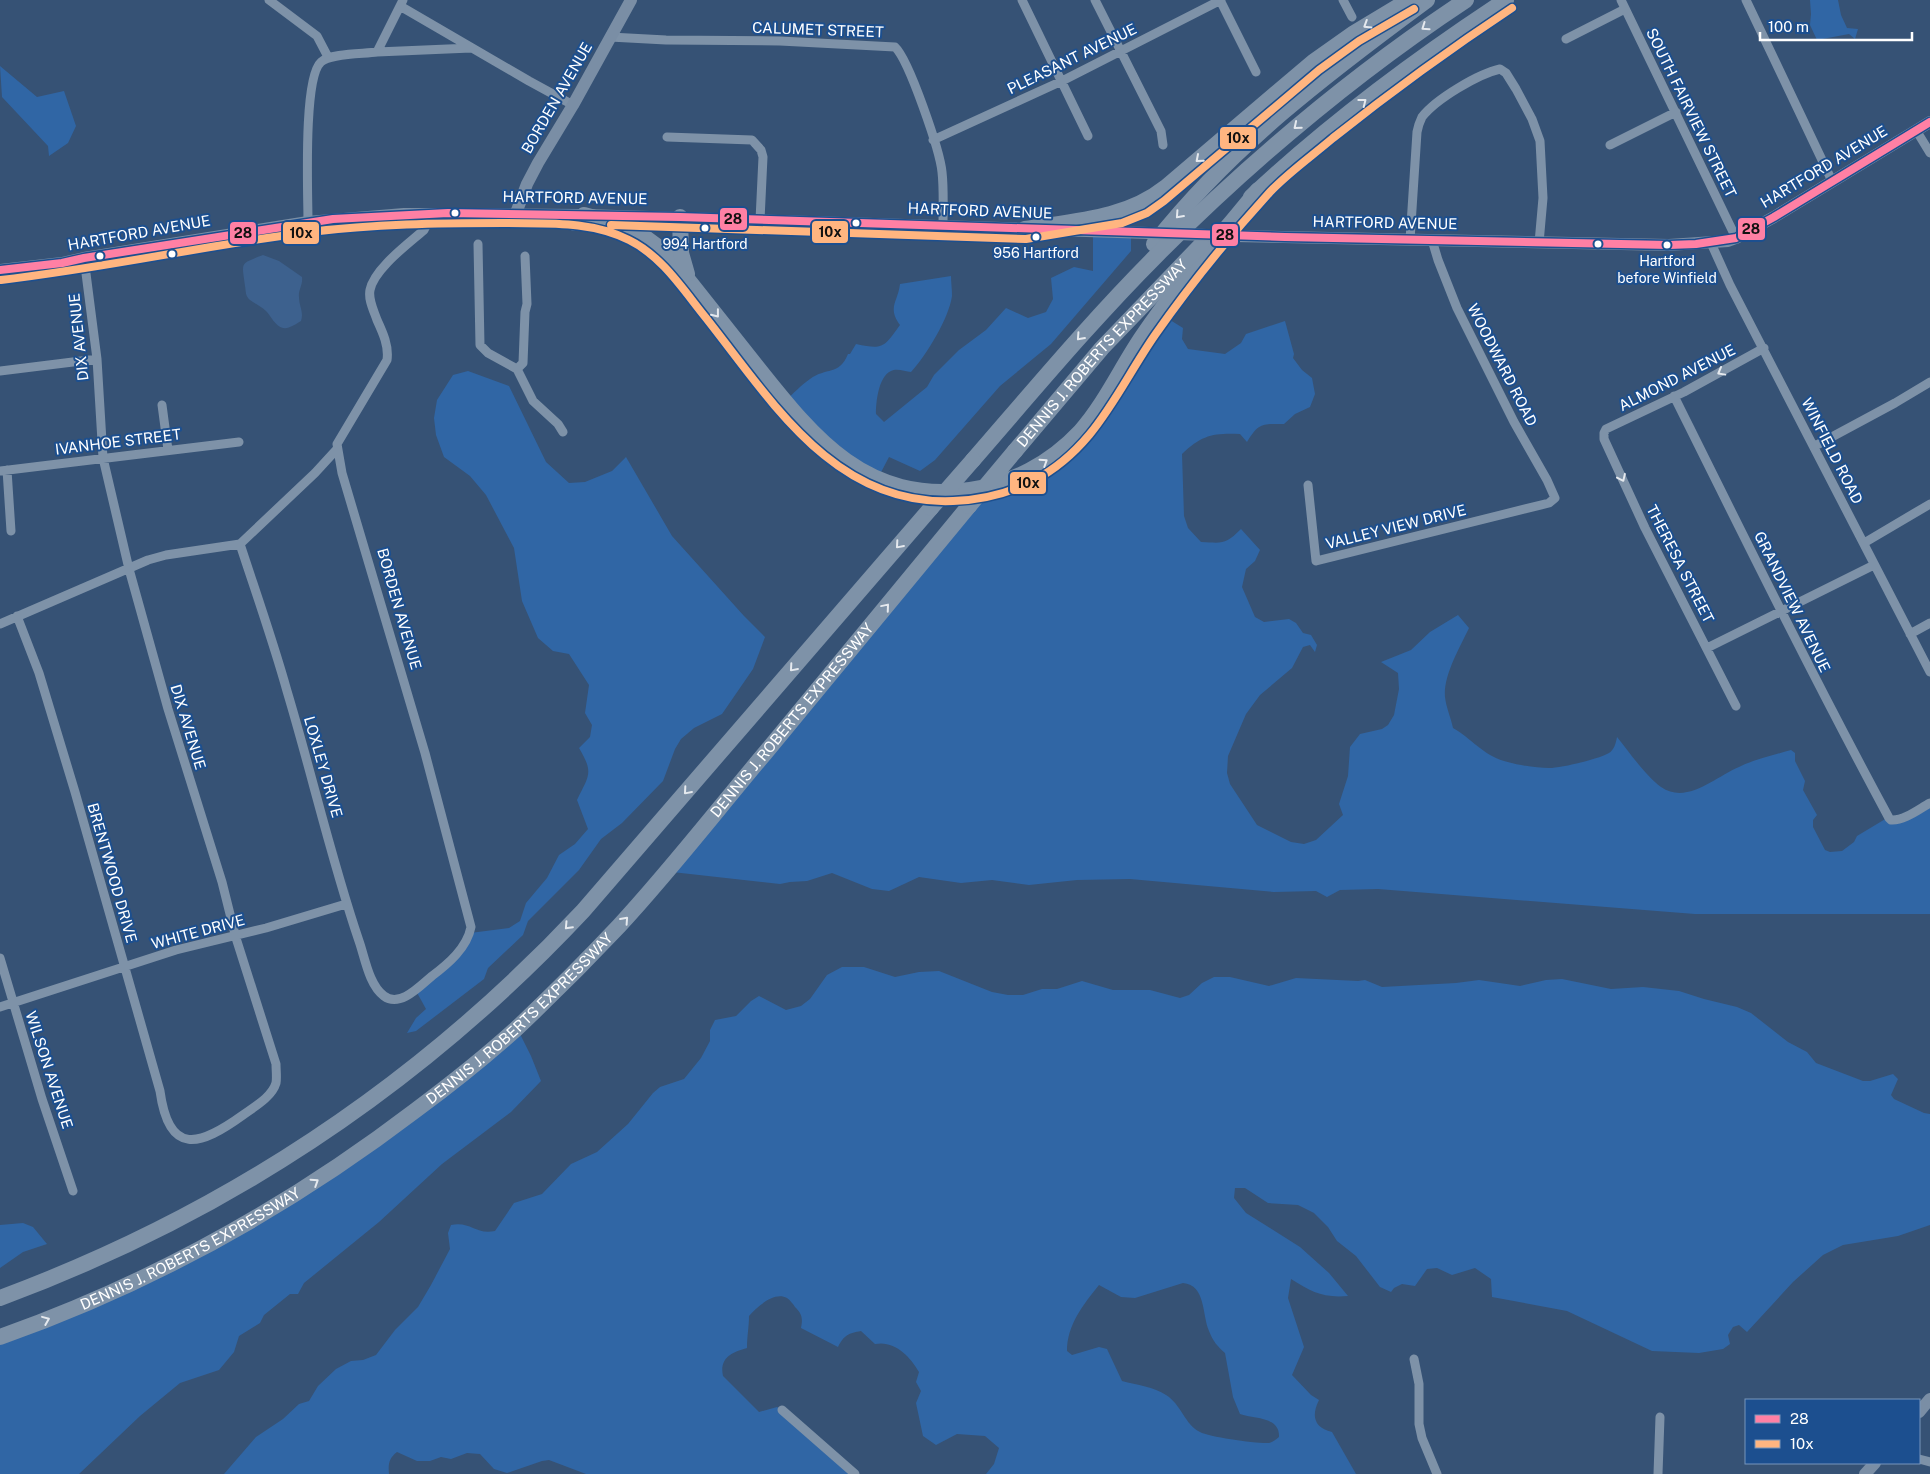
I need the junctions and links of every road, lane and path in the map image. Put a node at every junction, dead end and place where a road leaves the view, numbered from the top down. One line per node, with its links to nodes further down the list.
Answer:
1 (269, 0): 20 (street)
2 (631, 0): 15 (main road, BORDEN AVENUE)
3 (1022, 0): 22 (street)
4 (1095, 0): 18 (street)
5 (1220, 0): 18 (street, PLEASANT AVENUE); 21 (street)
6 (1344, 0): 14 (street)
7 (1409, 0): 42 (highway, one-way to 42)
8 (1427, 0): 53 (highway, one-way to 53)
9 (1466, 0): 53 (highway, DENNIS J. ROBERTS EXPRESSWAY, one-way to 53)
10 (1506, 0): 34 (highway, DENNIS J. ROBERTS EXPRESSWAY, one-way to 10)
11 (1746, 0): 33 (street)
12 (402, 3): 17 (street); 19 (street)
13 (1623, 4): 16 (street); 24 (street, SOUTH FAIRVIEW STREET)
14 (1352, 17)
15 (610, 37): 23 (main road, BORDEN AVENUE); 29 (street, CALUMET STREET)
16 (1566, 39)
17 (472, 48): 19 (street); 23 (street)
18 (1120, 50): 22 (street, PLEASANT AVENUE); 30 (street)
19 (377, 52): 20 (street)
20 (328, 57): 40 (street)
21 (1256, 72)
22 (1062, 81): 27 (street); 29 (street, PLEASANT AVENUE)
23 (573, 105): 36 (main road, BORDEN AVENUE)
24 (1676, 112): 31 (street); 43 (street, SOUTH FAIRVIEW STREET)
25 (1930, 122): 26 (main road, HARTFORD AVENUE)
26 (1916, 130): 32 (street); 33 (main road, HARTFORD AVENUE)
27 (1088, 136)
28 (666, 137): 39 (street)
29 (934, 140): 41 (street, CALUMET STREET)
30 (1163, 145)
31 (1610, 145)
32 (1930, 153)
33 (1832, 181): 43 (main road, HARTFORD AVENUE)
34 (1258, 190): 52 (highway, one-way to 34); 96 (highway, DENNIS J. ROBERTS EXPRESSWAY, one-way to 34, bridge)
35 (427, 213): 36 (main road, HARTFORD AVENUE); 40 (main road, HARTFORD AVENUE); 65 (street)
36 (516, 213): 38 (main road, HARTFORD AVENUE)
37 (680, 217): 38 (main road, HARTFORD AVENUE); 39 (main road, HARTFORD AVENUE); 52 (highway)
38 (578, 220): 52 (highway)
39 (760, 220): 41 (main road, HARTFORD AVENUE)
40 (308, 222): 50 (main road, HARTFORD AVENUE)
41 (943, 226): 42 (main road, HARTFORD AVENUE)
42 (1025, 229): 44 (main road, HARTFORD AVENUE, bridge)
43 (1736, 238): 46 (main road, HARTFORD AVENUE)
44 (1410, 240): 45 (main road, HARTFORD AVENUE); 47 (street)
45 (1432, 240): 47 (main road, HARTFORD AVENUE); 70 (street, WOODWARD ROAD)
46 (1711, 242): 47 (main road, HARTFORD AVENUE); 54 (street, WINFIELD ROAD)
47 (1539, 243)
48 (478, 244): 56 (street)
49 (525, 256): 56 (street)
50 (84, 258): 51 (main road, HARTFORD AVENUE); 55 (street, DIX AVENUE)
51 (0, 270)
52 (697, 291)
53 (1105, 310): 95 (highway, DENNIS J. ROBERTS EXPRESSWAY, one-way to 95, bridge)
54 (1764, 348): 59 (street, ALMOND AVENUE, one-way to 59); 64 (street, WINFIELD ROAD)
55 (97, 359): 57 (street); 67 (street, DIX AVENUE)
56 (517, 370): 61 (street)
57 (0, 371)
58 (1930, 382): 64 (street)
59 (1674, 396): 62 (street, ALMOND AVENUE); 77 (street, GRANDVIEW AVENUE)
60 (162, 405): 66 (street)
61 (563, 432)
62 (1604, 433): 82 (street, THERESA STREET, one-way to 82)
63 (239, 442): 66 (street, IVANHOE STREET)
64 (1815, 446): 73 (street, WINFIELD ROAD)
65 (337, 449): 74 (street); 90 (street, BORDEN AVENUE)
66 (168, 450): 67 (street, IVANHOE STREET)
67 (103, 458): 68 (street, IVANHOE STREET); 76 (street, DIX AVENUE)
68 (4, 470): 72 (street)
69 (1308, 486): 70 (street, VALLEY VIEW DRIVE)
70 (1555, 498)
71 (1930, 504): 73 (street)
72 (11, 532)
73 (1864, 543): 75 (street, WINFIELD ROAD)
74 (240, 544): 76 (street); 86 (street, LOXLEY DRIVE)
75 (1874, 564): 77 (street); 81 (street, WINFIELD ROAD)
76 (129, 569): 78 (street); 87 (street, DIX AVENUE)
77 (1783, 611): 82 (street); 85 (street, GRANDVIEW AVENUE)
78 (17, 616): 80 (street); 89 (street, BRENTWOOD DRIVE)
79 (1930, 623): 81 (street)
80 (0, 624)
81 (1910, 634): 83 (street, WINFIELD ROAD)
82 (1707, 648): 84 (street, THERESA STREET)
83 (1930, 672)
84 (1736, 706)
85 (1930, 803)
86 (346, 904): 87 (street, WHITE DRIVE); 90 (street, LOXLEY DRIVE)
87 (235, 935): 89 (street, WHITE DRIVE); 93 (street, DIX AVENUE)
88 (0, 958): 91 (street, WILSON AVENUE)
89 (125, 968): 91 (street, WHITE DRIVE); 93 (street, BRENTWOOD DRIVE)
90 (383, 995)
91 (14, 1004): 92 (street, WHITE DRIVE); 94 (street, WILSON AVENUE)
92 (0, 1007)
93 (179, 1138)
94 (74, 1191)
95 (0, 1298)
96 (0, 1337)
97 (1414, 1359): 104 (street)
98 (1930, 1399): 100 (main road)
99 (782, 1410): 103 (street)
100 (1920, 1411)
101 (1660, 1417): 105 (street)
102 (1874, 1464): 106 (main road)
103 (855, 1474)
104 (1437, 1474)
105 (1658, 1474)
106 (1865, 1474)

